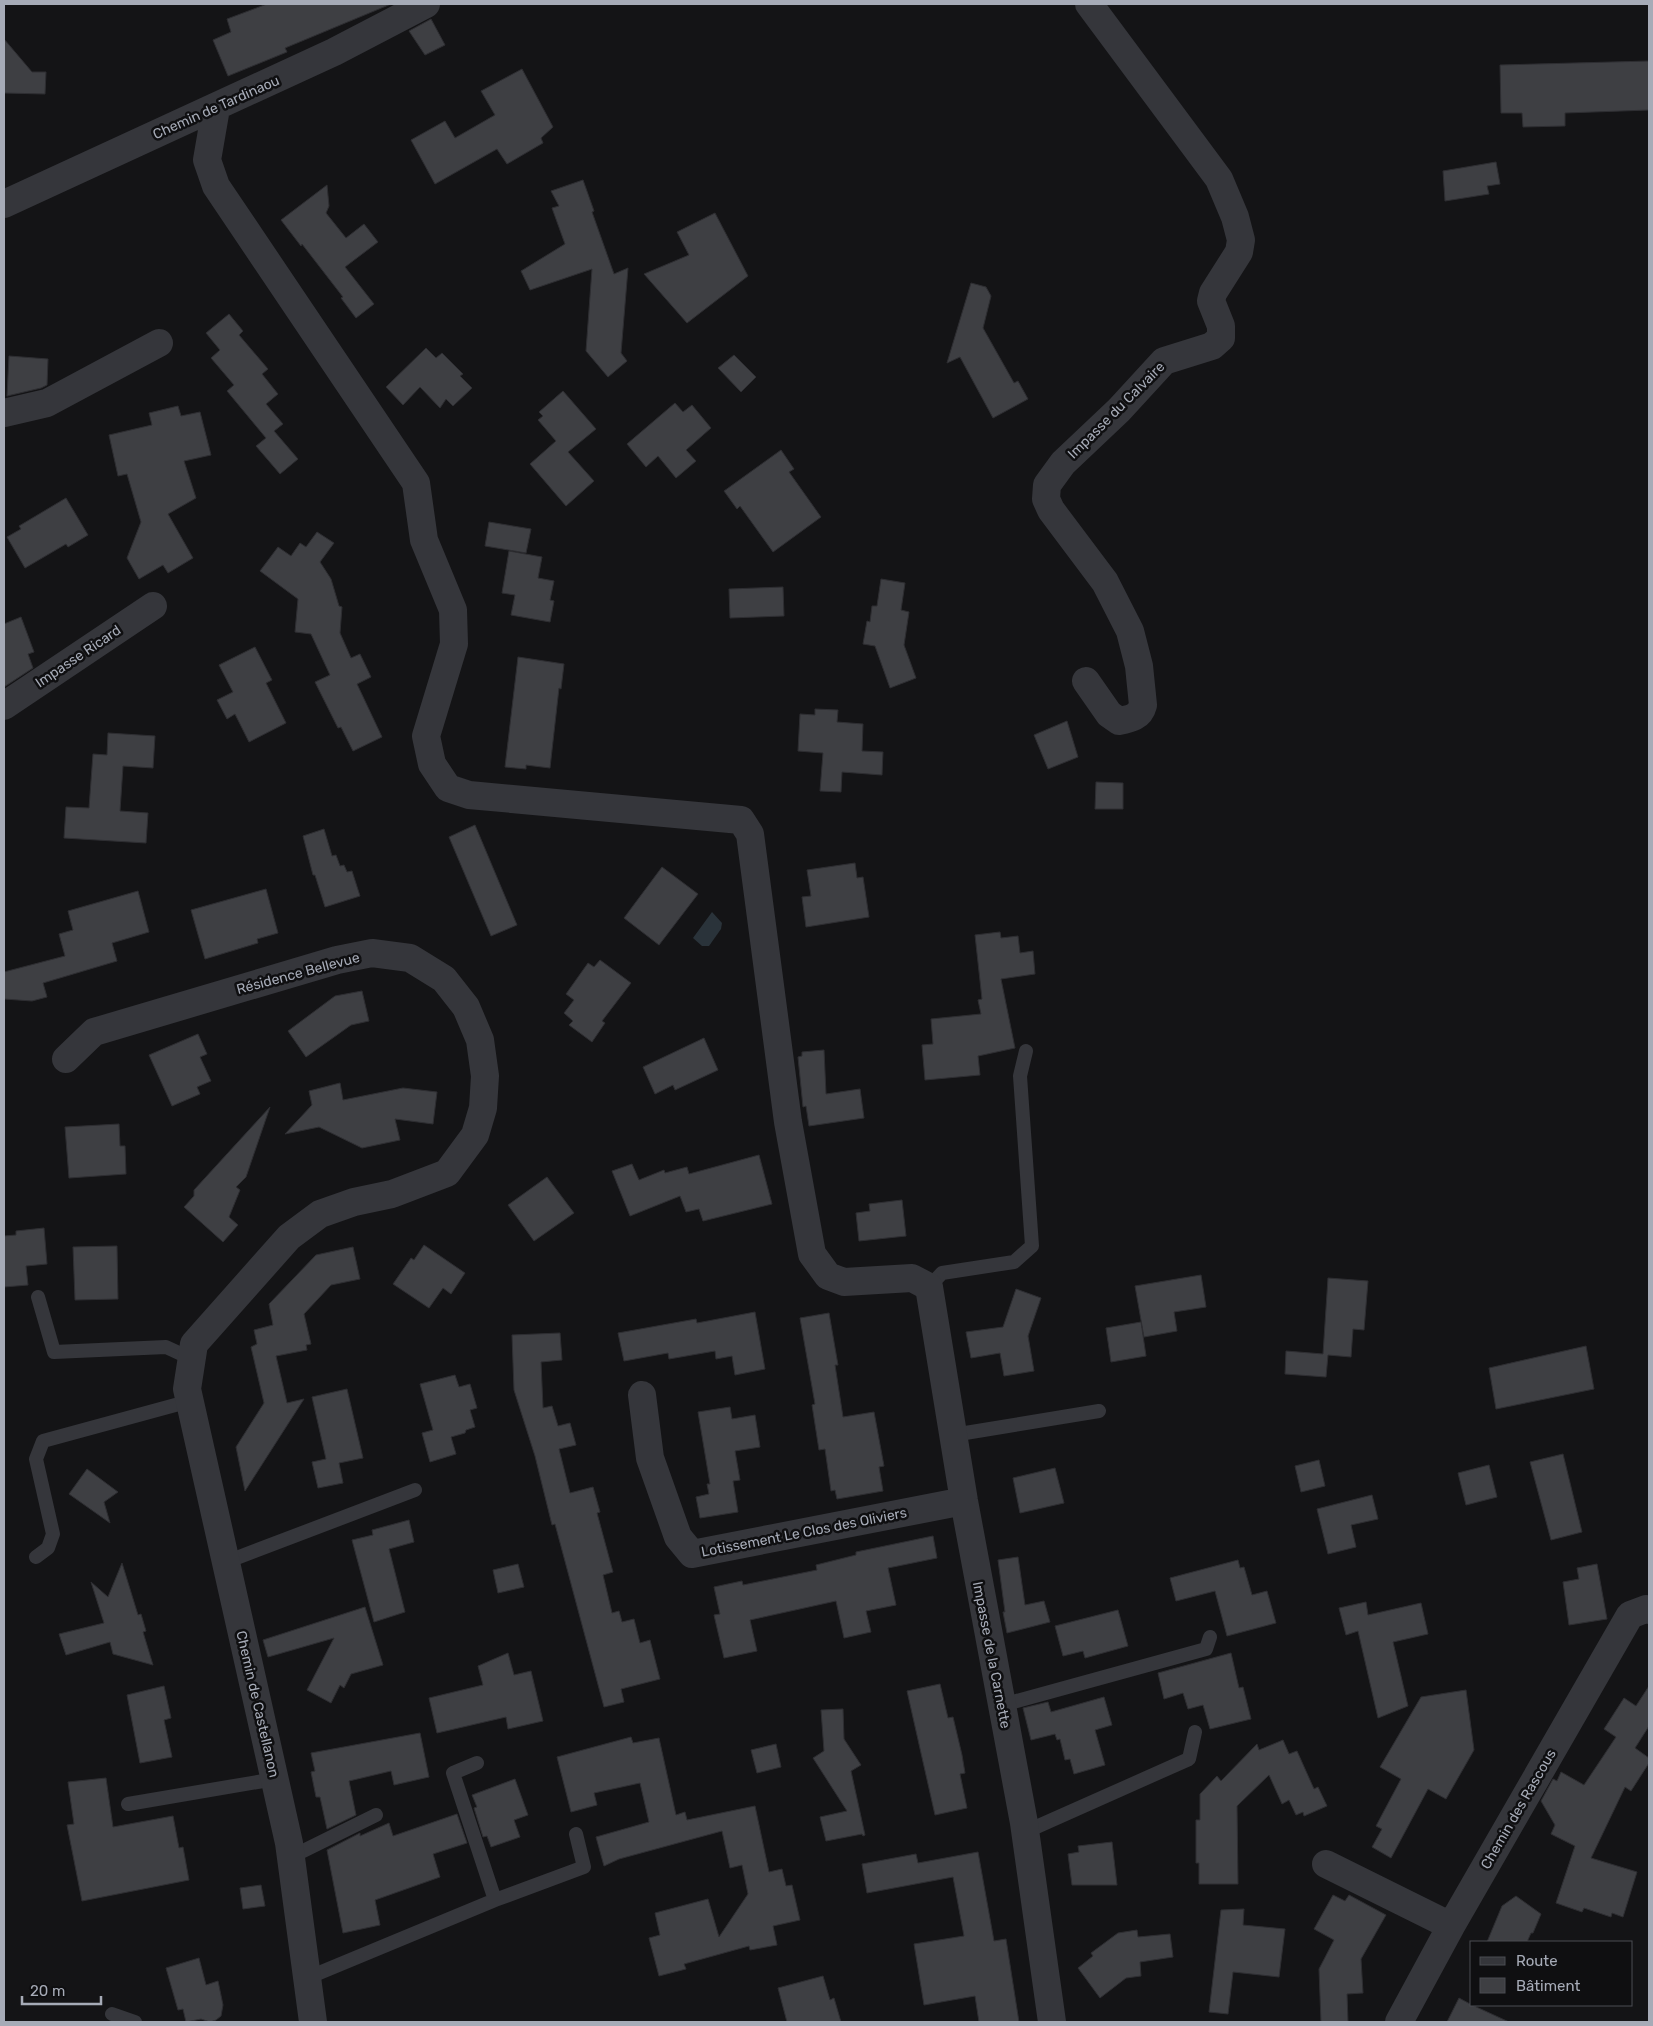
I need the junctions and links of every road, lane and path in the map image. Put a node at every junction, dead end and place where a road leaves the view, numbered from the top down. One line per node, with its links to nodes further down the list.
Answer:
1 (426, 4): 3 (street, Chemin de Tardinaou)
2 (1089, 4): 8 (street, Impasse du Calvaire)
3 (216, 108): 4 (street, Chemin de Tardinaou); 12 (street)
4 (4, 204)
5 (159, 342): 6 (street)
6 (4, 414)
7 (153, 606): 9 (street, Impasse Ricard)
8 (1086, 681)
9 (4, 706)
10 (1026, 1050): 12 (lane)
11 (66, 1059): 14 (street, Résidence Bellevue)
12 (929, 1288): 18 (street, Impasse de la Carnette)
13 (38, 1297): 14 (lane)
14 (192, 1359): 15 (street, Résidence Bellevue)
15 (188, 1395): 21 (lane); 22 (street, Chemin de Castellanon)
16 (642, 1395): 20 (street, Lotissement Le Clos des Oliviers)
17 (1099, 1411): 18 (lane)
18 (953, 1434): 20 (street, Impasse de la Carnette)
19 (415, 1490): 22 (lane)
20 (964, 1501): 25 (street, Impasse de la Carnette)
21 (36, 1557)
22 (226, 1562): 28 (street, Chemin de Castellanon)
23 (1649, 1610): 36 (street, Chemin des Rascous)
24 (1210, 1637): 25 (lane)
25 (1002, 1705): 31 (street, Impasse de la Carnette)
26 (1195, 1732): 31 (lane)
27 (477, 1763): 35 (lane)
28 (275, 1779): 29 (lane); 33 (street, Chemin de Castellanon)
29 (128, 1804)
30 (376, 1815): 33 (lane)
31 (1025, 1832): 41 (street, Impasse de la Carnette)
32 (576, 1834): 35 (lane)
33 (291, 1857): 37 (street, Chemin de Castellanon)
34 (1326, 1864): 36 (street)
35 (495, 1900): 37 (lane)
36 (1451, 1926): 42 (street, Chemin des Rascous)
37 (307, 1978): 40 (street, Chemin de Castellanon)
38 (112, 2014): 39 (lane)
39 (135, 2022)
40 (313, 2022)
41 (1052, 2022)
42 (1399, 2022)

